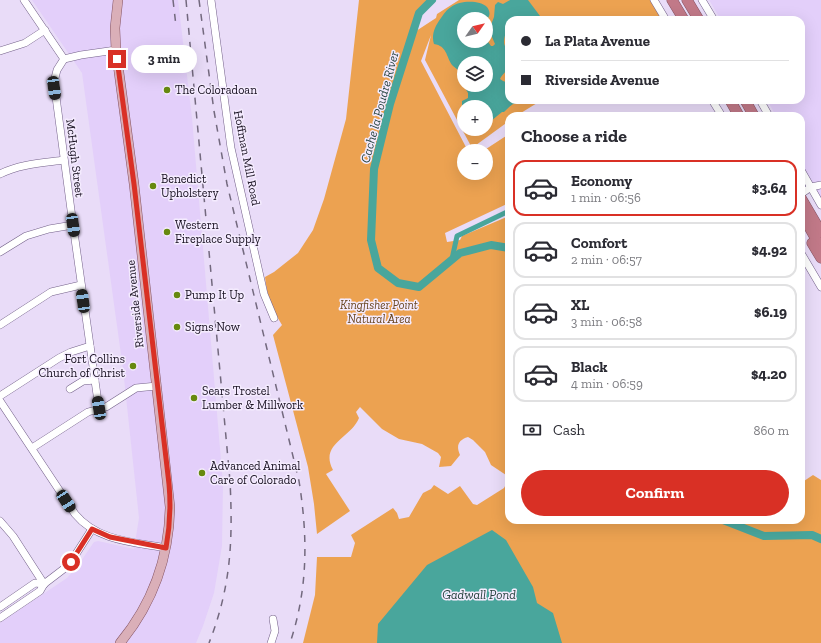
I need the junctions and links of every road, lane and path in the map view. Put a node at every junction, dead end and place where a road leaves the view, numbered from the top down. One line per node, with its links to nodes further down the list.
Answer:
1 (24, 0): 12 (street)
2 (118, 0): 13 (main road, Riverside Avenue)
3 (211, 0): 34 (street, Hoffman Mill Road)
4 (654, 0): 8 (street)
5 (672, 0): 9 (highway)
6 (687, 0): 10 (highway)
7 (702, 0): 11 (street)
8 (664, 16)
9 (682, 16)
10 (697, 16)
11 (712, 16)
12 (45, 30): 14 (street); 15 (street)
13 (116, 50): 15 (street); 38 (main road, Riverside Avenue)
14 (0, 51)
15 (64, 59): 16 (street, McHugh Street)
16 (64, 160): 17 (street); 25 (street, McHugh Street)
17 (0, 174)
18 (805, 177): 20 (street)
19 (821, 185): 20 (street)
20 (811, 187): 21 (street); 22 (street)
21 (805, 191)
22 (821, 204)
23 (805, 205): 27 (highway)
24 (805, 220): 28 (highway)
25 (73, 225): 29 (street); 32 (street, McHugh Street)
26 (805, 231): 30 (highway)
27 (821, 232)
28 (821, 248)
29 (0, 252)
30 (821, 258)
31 (805, 259): 33 (street)
32 (81, 285): 35 (street); 36 (street, McHugh Street)
33 (821, 287)
34 (274, 318)
35 (0, 325)
36 (90, 346): 37 (street, McHugh Street); 40 (street)
37 (95, 380): 39 (street); 42 (street, McHugh Street)
38 (157, 386): 42 (street); 47 (main road, Riverside Avenue)
39 (70, 389)
40 (0, 396)
41 (0, 401): 43 (street)
42 (99, 408): 43 (street)
43 (32, 448): 46 (street)
44 (0, 521): 45 (street)
45 (3, 529): 48 (street)
46 (92, 529): 47 (street); 48 (street)
47 (166, 548): 52 (main road, Riverside Avenue)
48 (44, 584): 49 (street); 50 (street)
49 (0, 607)
50 (0, 618)
51 (273, 619): 53 (street)
52 (120, 643)
53 (271, 643)

